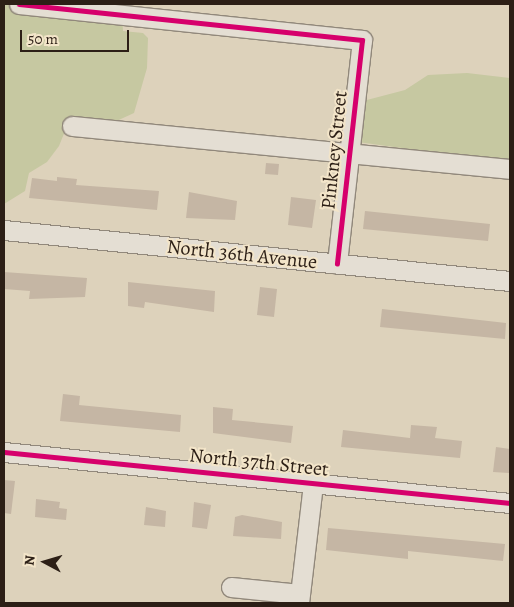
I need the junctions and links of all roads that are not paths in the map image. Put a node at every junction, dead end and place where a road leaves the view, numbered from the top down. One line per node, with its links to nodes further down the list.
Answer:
1 (19, 4): 2 (street)
2 (141, 10): 4 (street, Pinkney Street)
3 (72, 126): 4 (street)
4 (349, 152): 5 (street); 7 (street, Pinkney Street)
5 (510, 169)
6 (4, 230): 7 (street, North 36th Avenue)
7 (337, 264): 8 (street, North 36th Avenue)
8 (510, 281)
9 (4, 452): 10 (street, North 37th Street)
10 (313, 483): 11 (street, North 37th Street); 13 (street)
11 (510, 503)
12 (231, 587): 13 (street)
13 (300, 598)

